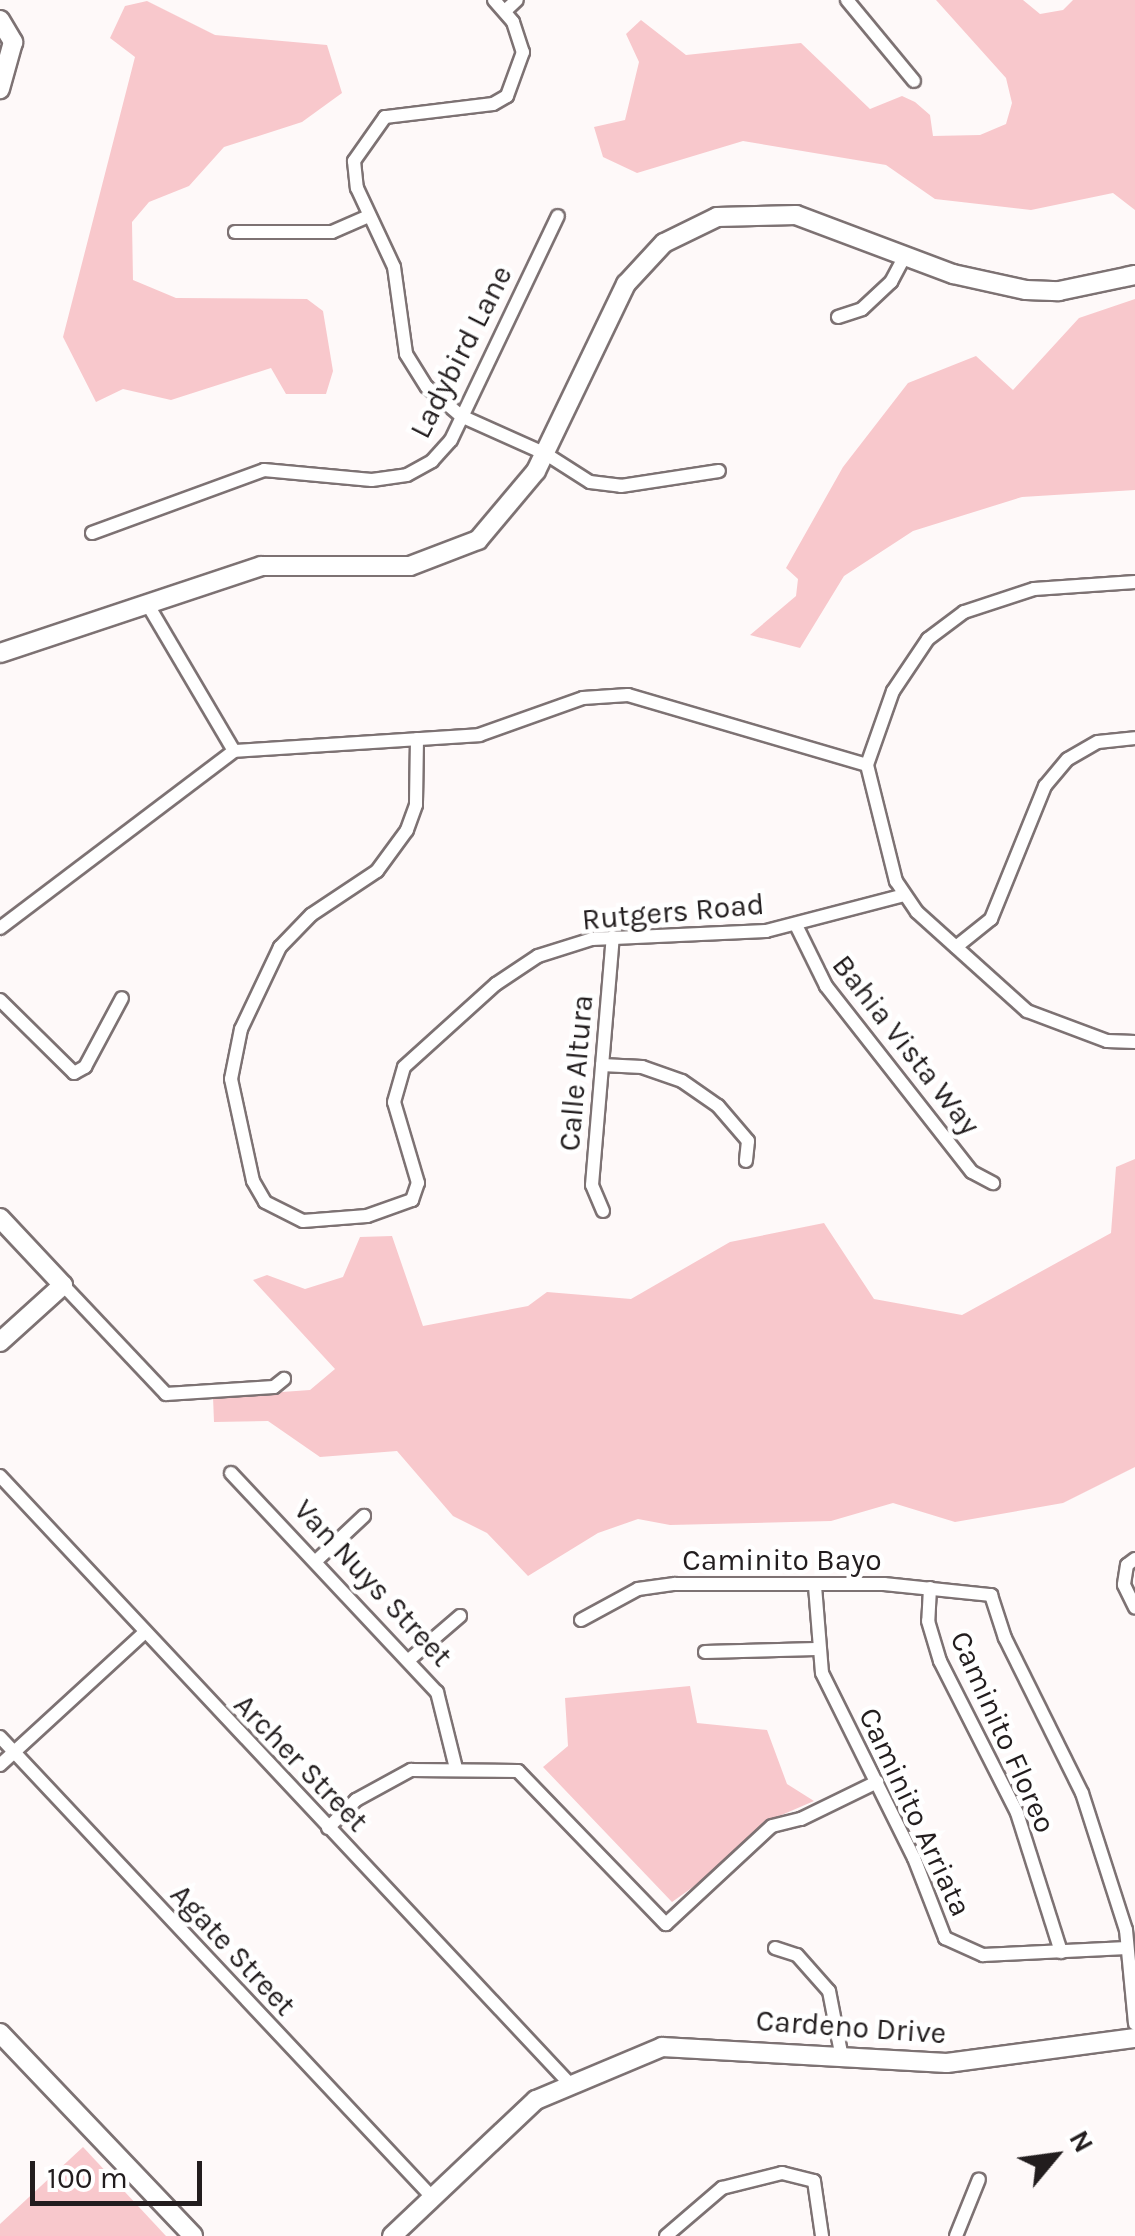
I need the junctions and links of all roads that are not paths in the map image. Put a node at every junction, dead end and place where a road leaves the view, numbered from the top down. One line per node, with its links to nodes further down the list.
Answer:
1 (517, 0): 3 (street)
2 (846, 0): 5 (street)
3 (499, 5): 7 (street)
4 (6, 28): 6 (street)
5 (914, 80)
6 (0, 88)
7 (369, 216): 9 (street); 13 (street)
8 (558, 216): 13 (street, Ladybird Lane)
9 (235, 232)
10 (905, 256): 11 (street); 12 (street); 14 (street)
11 (1135, 275)
12 (838, 317)
13 (461, 416): 14 (street); 16 (street, Ladybird Lane)
14 (546, 454): 15 (street); 18 (street)
15 (719, 471)
16 (92, 533)
17 (1135, 582): 23 (street)
18 (148, 604): 19 (street); 22 (street)
19 (0, 654)
20 (1135, 738): 28 (street)
21 (417, 740): 22 (street); 23 (street); 27 (street, Rutgers Road)
22 (234, 752): 26 (street)
23 (867, 765): 24 (street)
24 (904, 895): 25 (street, Rutgers Road); 28 (street)
25 (796, 926): 27 (street, Rutgers Road); 34 (street, Bahia Vista Way)
26 (0, 928)
27 (613, 937): 32 (street, Calle Altura)
28 (956, 947): 31 (street)
29 (122, 998): 30 (street)
30 (0, 1000)
31 (1135, 1042)
32 (602, 1065): 33 (street); 35 (street, Calle Altura)
33 (746, 1161)
34 (994, 1183)
35 (603, 1211)
36 (0, 1218): 37 (street)
37 (63, 1285): 38 (street); 39 (street)
38 (0, 1342)
39 (284, 1380)
40 (231, 1472): 44 (street, Van Nuys Street)
41 (0, 1476): 50 (street, Archer Street)
42 (364, 1516): 44 (street)
43 (1135, 1559): 47 (street)
44 (316, 1562): 53 (street, Van Nuys Street)
45 (815, 1586): 46 (street, Caminito Bayo); 49 (street, Caminito Bayo); 51 (street, Caminito Arriata)
46 (930, 1588): 61 (street, Caminito Bayo); 62 (street, Caminito Floreo)
47 (1135, 1608)
48 (460, 1616): 53 (street)
49 (580, 1620)
50 (143, 1634): 55 (street); 59 (street, Archer Street)
51 (816, 1649): 52 (street); 58 (street, Caminito Arriata)
52 (705, 1652)
53 (410, 1659): 57 (street, Van Nuys Street)
54 (0, 1737): 55 (street, Agate Street)
55 (14, 1752): 56 (street); 69 (street, Agate Street)
56 (0, 1765)
57 (456, 1768): 58 (street); 59 (street)
58 (877, 1782): 62 (street, Caminito Arriata)
59 (328, 1828): 67 (street, Archer Street)
60 (775, 1948): 66 (street)
61 (1127, 1948): 62 (street, Caminito Arriata); 63 (street)
62 (1061, 1952)
63 (1135, 2024)
64 (0, 2033): 70 (street)
65 (1135, 2038): 66 (street, Cardeno Drive)
66 (842, 2058): 67 (street, Cardeno Drive)
67 (568, 2082): 69 (street, Cardeno Drive)
68 (979, 2179): 74 (street)
69 (431, 2196): 71 (street, Cardeno Drive)
70 (193, 2236)
71 (392, 2236)
72 (666, 2236): 73 (street)
73 (822, 2236)
74 (956, 2236)

